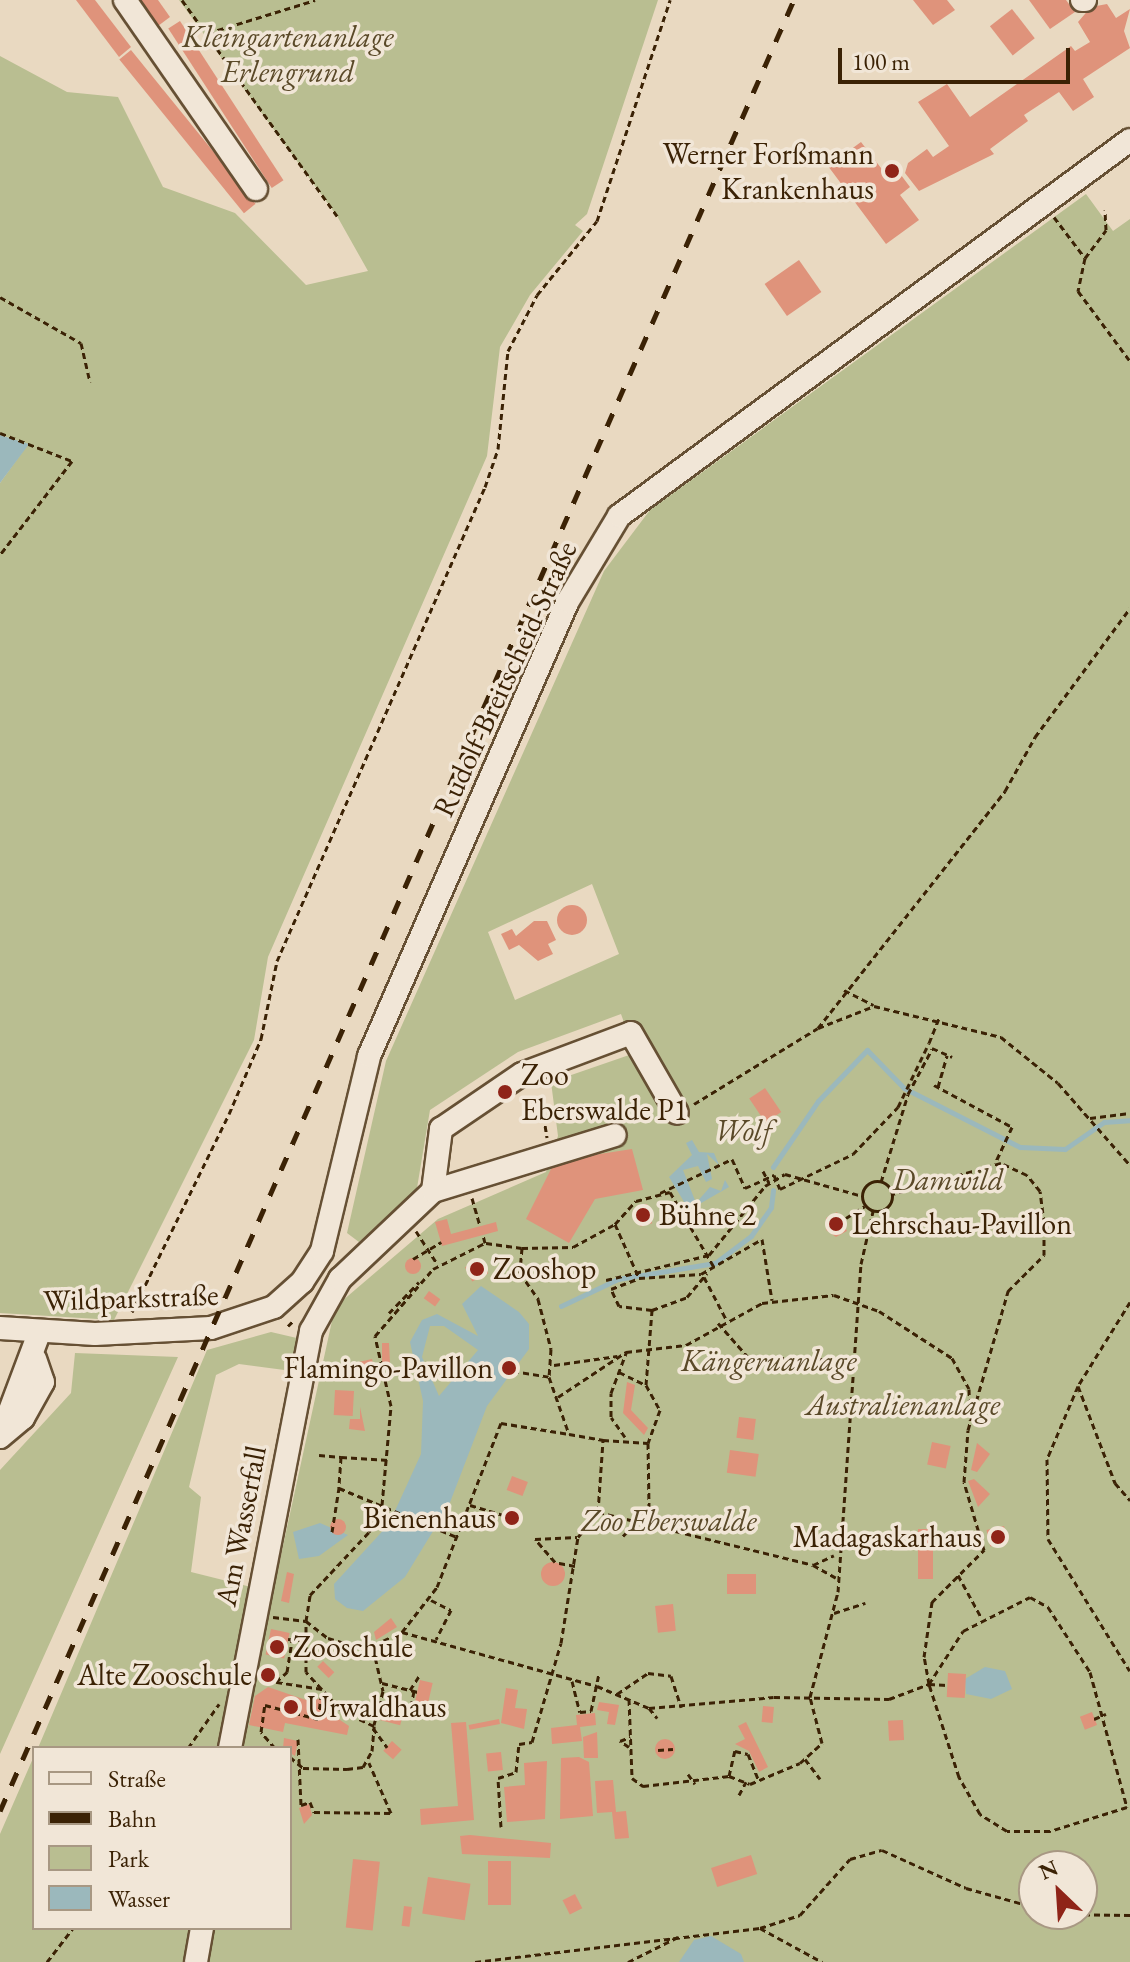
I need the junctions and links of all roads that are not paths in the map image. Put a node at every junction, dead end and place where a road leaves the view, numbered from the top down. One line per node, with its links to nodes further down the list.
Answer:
1 (125, 0): 3 (street)
2 (1130, 140): 7 (street, Rudolf-Breitscheid-Straße)
3 (256, 189)
4 (677, 1113): 6 (street)
5 (615, 1135): 6 (street, Am Wasserfall)
6 (433, 1191): 9 (street, Am Wasserfall)
7 (335, 1196): 8 (street, Wildparkstraße)
8 (317, 1260): 9 (street); 10 (street, Wildparkstraße)
9 (346, 1271): 11 (street, Am Wasserfall)
10 (292, 1293): 11 (street); 13 (street, Wildparkstraße)
11 (307, 1318): 15 (street, Am Wasserfall)
12 (0, 1328): 13 (street, Wildparkstraße)
13 (39, 1333): 14 (street)
14 (0, 1437)
15 (230, 1746)
16 (202, 1930): 17 (street)
17 (196, 1962)

